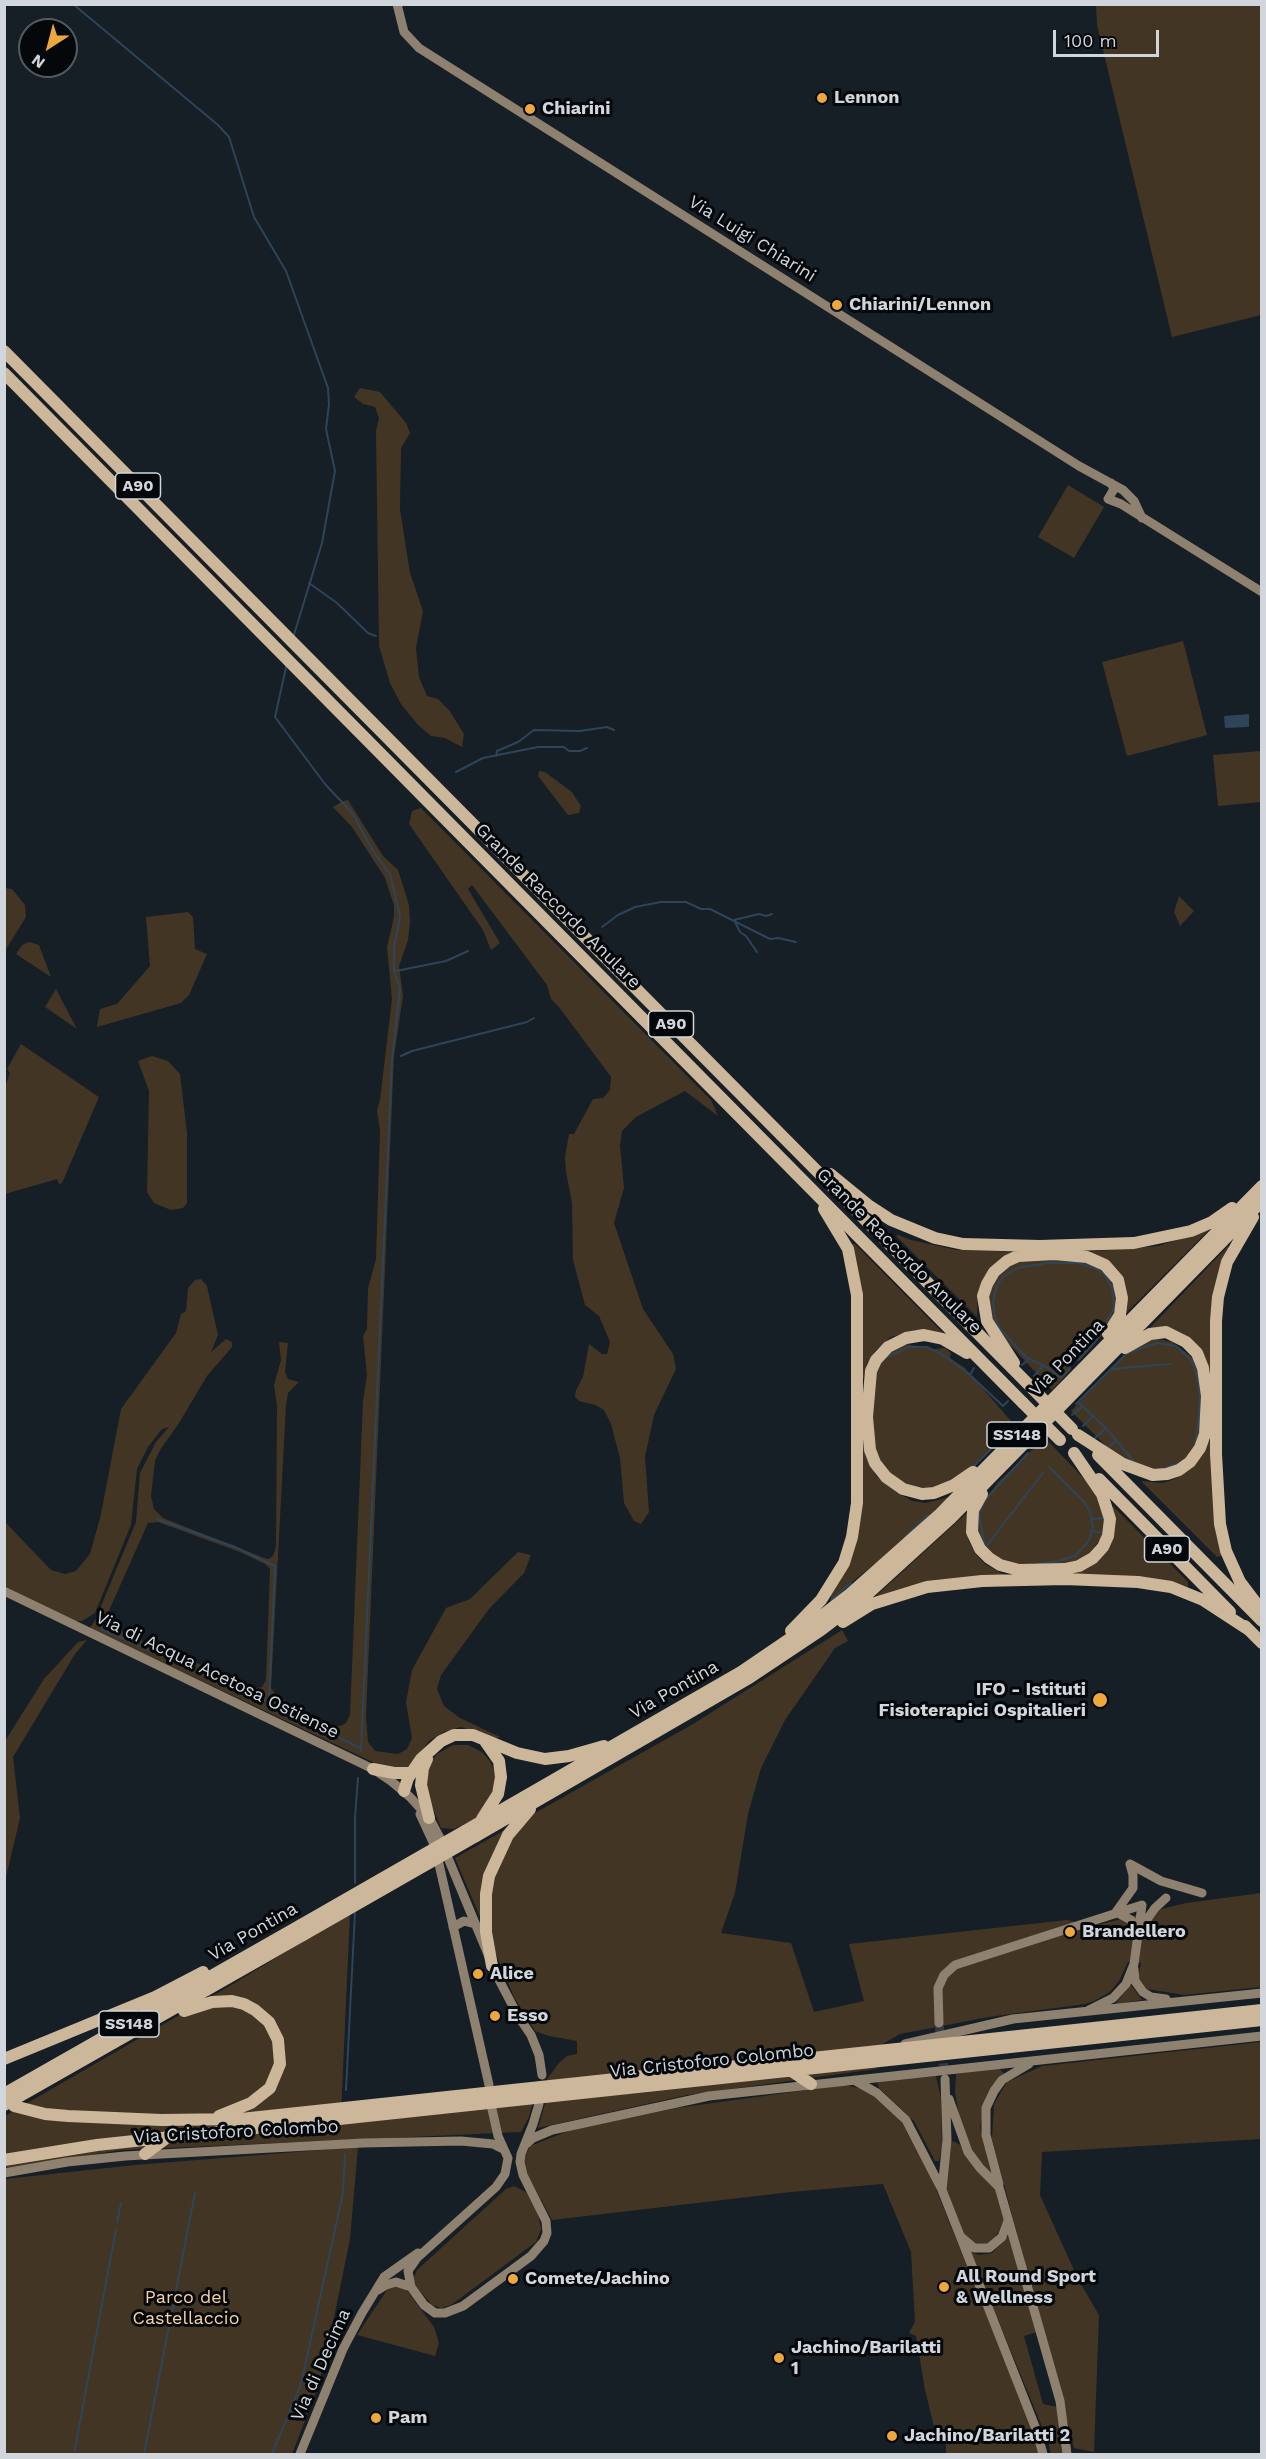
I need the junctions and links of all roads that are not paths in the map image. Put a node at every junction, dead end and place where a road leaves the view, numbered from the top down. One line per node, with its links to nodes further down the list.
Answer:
1 (397, 4): 4 (main road, Via Luigi Chiarini)
2 (4, 351): 9 (highway, Grande Raccordo Anulare / A90)
3 (4, 373): 10 (highway, Grande Raccordo Anulare / A90)
4 (1111, 483): 5 (main road, Via Luigi Chiarini); 6 (main road)
5 (1128, 493): 6 (main road); 7 (main road)
6 (1121, 504): 7 (main road)
7 (1142, 518): 8 (main road)
8 (1262, 592)
9 (786, 1140): 11 (highway); 15 (highway, Grande Raccordo Anulare / A90)
10 (777, 1153): 14 (highway, Grande Raccordo Anulare / A90); 25 (highway)
11 (1260, 1195): 12 (highway, Via Pontina / SS148); 13 (highway, Via Pontina / SS148); 20 (highway)
12 (1094, 1357): 15 (highway); 18 (highway, Via Pontina / SS148)
13 (1107, 1360): 16 (highway); 18 (highway, Via Pontina / SS148)
14 (993, 1372): 17 (highway, Grande Raccordo Anulare / A90, bridge); 18 (highway)
15 (1030, 1387): 16 (highway, Grande Raccordo Anulare / A90, bridge)
16 (1075, 1432): 21 (highway, Grande Raccordo Anulare / A90)
17 (1074, 1454): 18 (highway); 22 (highway, Grande Raccordo Anulare / A90)
18 (1000, 1461): 24 (highway, Via Pontina / SS148); 25 (highway, Via Pontina / SS148)
19 (4, 1592): 29 (main road, Via di Acqua Acetosa Ostiense)
20 (1262, 1611)
21 (1262, 1621)
22 (1249, 1630): 23 (highway, Grande Raccordo Anulare / A90); 24 (highway)
23 (1262, 1643)
24 (800, 1645): 32 (highway, Via Pontina / SS148)
25 (759, 1660): 27 (highway, Via Pontina / SS148)
26 (485, 1740): 27 (highway); 28 (highway); 34 (highway)
27 (622, 1741): 34 (highway, Via Pontina / SS148)
28 (431, 1749): 30 (highway); 33 (highway)
29 (373, 1769): 30 (highway); 31 (main road, Via di Acqua Acetosa Ostiense)
30 (411, 1773): 31 (highway)
31 (407, 1794): 33 (main road, Via di Acqua Acetosa Ostiense); 33 (main road, Via di Acqua Acetosa Ostiense)
32 (547, 1795): 35 (highway, Via Pontina / SS148); 47 (highway)
33 (429, 1818)
34 (480, 1823): 35 (highway, Via Pontina / SS148)
35 (470, 1833): 43 (highway, Via Pontina / SS148, bridge)
36 (1202, 1893): 39 (main road)
37 (1166, 1898): 44 (main road)
38 (469, 1911): 40 (main road); 40 (main road); 41 (main road)
39 (1116, 1912): 44 (main road); 44 (main road); 53 (main road)
40 (451, 1917): 42 (main road)
41 (475, 1924): 42 (main road); 47 (main road)
42 (453, 1927): 63 (main road)
43 (302, 1930): 45 (highway, Via Pontina / SS148); 54 (highway, Via Pontina / SS148)
44 (1138, 1933): 46 (main road)
45 (252, 1953): 57 (highway); 64 (highway, Via Pontina / SS148)
46 (1134, 1964): 49 (main road); 50 (main road)
47 (492, 1966): 60 (main road)
48 (1262, 1992): 49 (main road, Via Cristoforo Colombo)
49 (1189, 2001): 50 (main road, Via Cristoforo Colombo)
50 (1089, 2010): 56 (main road, Via Cristoforo Colombo)
51 (1262, 2010): 56 (highway, Via Cristoforo Colombo)
52 (1262, 2020): 59 (highway, Via Cristoforo Colombo)
53 (939, 2024)
54 (136, 2031): 66 (highway, Via Pontina / SS148); 68 (highway)
55 (1262, 2036): 58 (main road, Via Cristoforo Colombo)
56 (883, 2051): 68 (highway, Via Cristoforo Colombo)
57 (4, 2059)
58 (1040, 2060): 61 (main road, Via Cristoforo Colombo); 77 (main road)
59 (789, 2070): 62 (highway); 69 (highway, Via Cristoforo Colombo)
60 (542, 2075)
61 (854, 2079): 62 (main road, Via Cristoforo Colombo); 78 (main road)
62 (811, 2084): 72 (main road, Via Cristoforo Colombo)
63 (489, 2085)
64 (4, 2094)
65 (539, 2104): 72 (main road)
66 (9, 2106): 68 (highway, Via Cristoforo Colombo)
67 (492, 2109): 73 (main road)
68 (207, 2120)
69 (166, 2138): 74 (highway); 75 (highway, Via Cristoforo Colombo)
70 (947, 2140): 71 (main road); 71 (main road); 78 (main road)
71 (962, 2140): 77 (main road)
72 (524, 2146): 82 (main road)
73 (505, 2151): 74 (main road, Via Cristoforo Colombo); 81 (main road, Via di Decima)
74 (145, 2154): 76 (main road, Via Cristoforo Colombo)
75 (4, 2160)
76 (4, 2173)
77 (999, 2187): 79 (main road)
78 (942, 2190): 80 (main road)
79 (1009, 2218): 80 (main road); 86 (main road)
80 (959, 2235): 85 (main road)
81 (428, 2248): 82 (main road, Via di Decima); 83 (main road, Via di Decima)
82 (411, 2287): 83 (main road)
83 (376, 2292): 84 (main road, Via di Decima)
84 (300, 2454)
85 (1043, 2454)
86 (1068, 2454)

